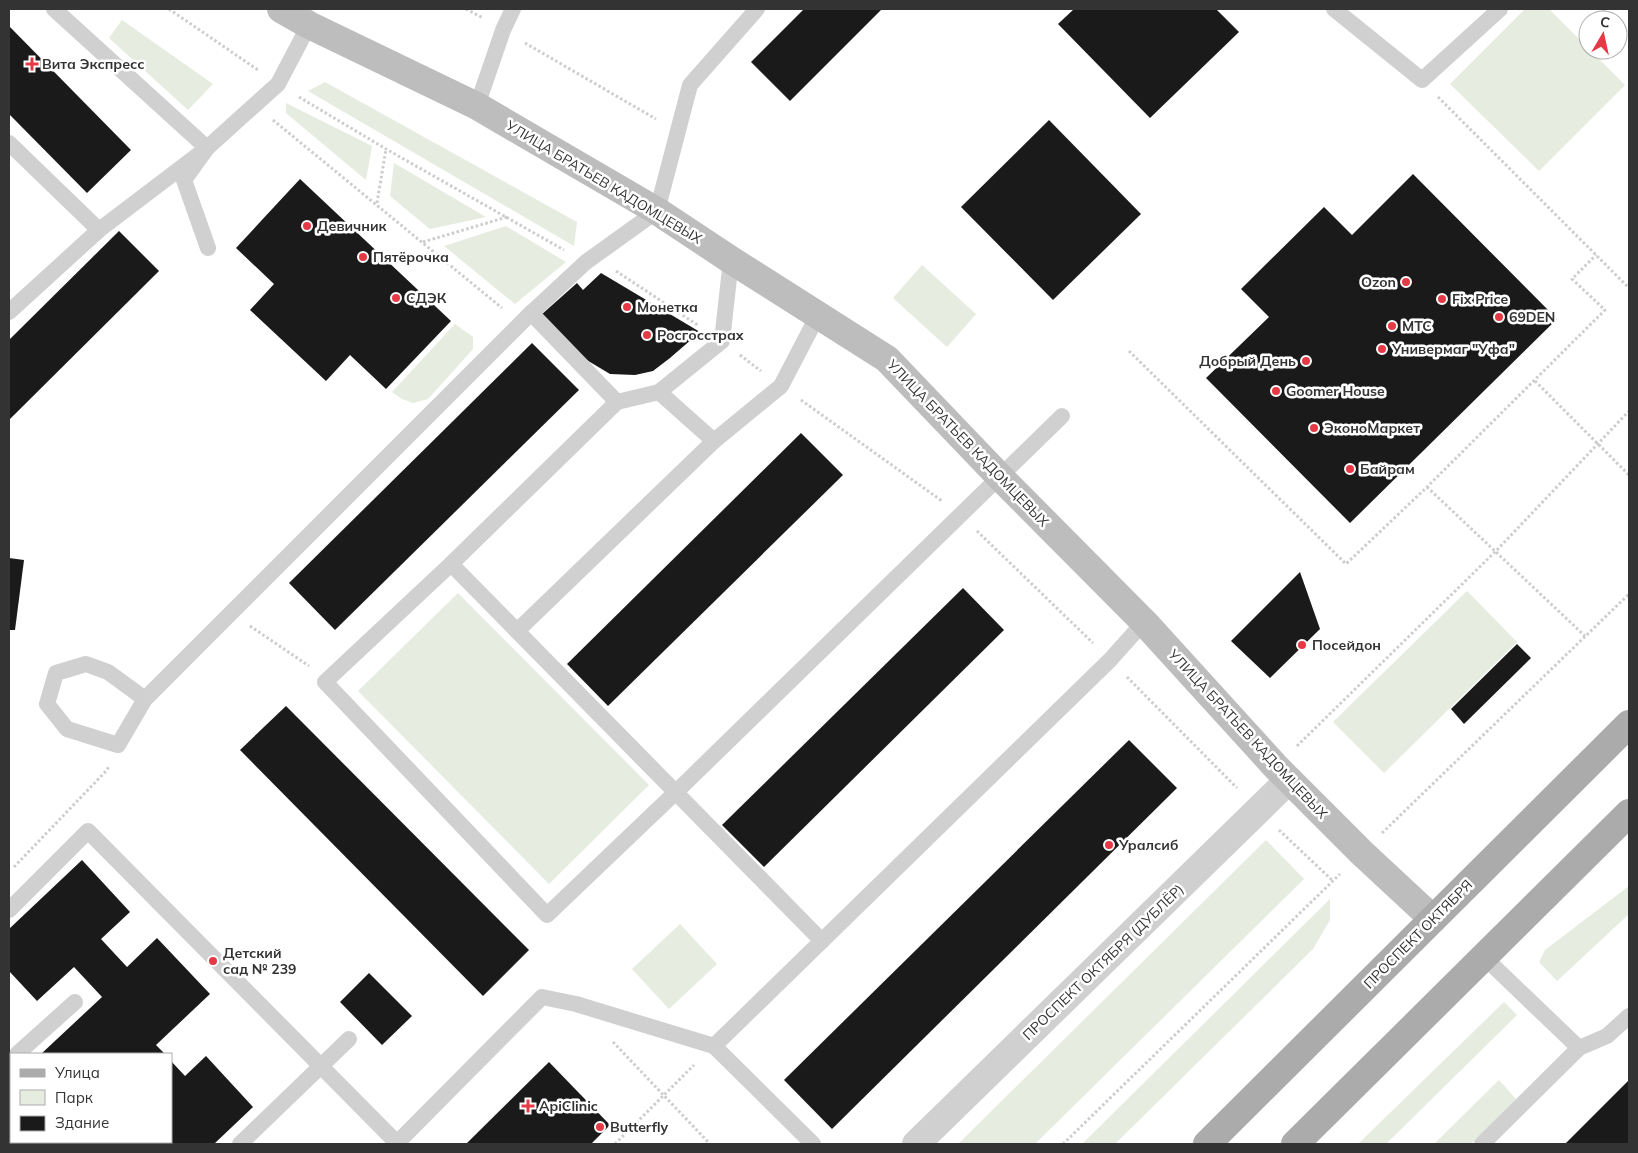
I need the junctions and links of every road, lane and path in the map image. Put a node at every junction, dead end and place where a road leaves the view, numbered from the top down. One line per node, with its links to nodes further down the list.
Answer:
1 (54, 9): 15 (lane)
2 (281, 9): 8 (street, УЛИЦА БРАТЬЕВ КАДОМЦЕВЫХ)
3 (466, 9): 9 (path)
4 (513, 9): 9 (lane)
5 (757, 9): 13 (lane)
6 (1334, 9): 10 (lane)
7 (1500, 9): 10 (lane)
8 (309, 25): 11 (lane); 12 (street, УЛИЦА БРАТЬЕВ КАДОМЦЕВЫХ)
9 (503, 30): 12 (lane); 13 (path)
10 (1422, 80): 23 (path)
11 (255, 105): 15 (lane); 17 (path)
12 (478, 106): 18 (street, УЛИЦА БРАТЬЕВ КАДОМЦЕВЫХ)
13 (678, 132): 18 (lane)
14 (9, 143): 20 (lane)
15 (207, 148): 20 (lane); 22 (lane)
16 (386, 149): 17 (path)
17 (377, 204): 21 (path)
18 (657, 211): 24 (street, УЛИЦА БРАТЬЕВ КАДОМЦЕВЫХ); 28 (lane)
19 (507, 217): 21 (path)
20 (99, 230): 26 (lane)
21 (423, 242): 28 (path)
22 (208, 248)
23 (1596, 255): 25 (path); 30 (path)
24 (731, 260): 27 (street, УЛИЦА БРАТЬЕВ КАДОМЦЕВЫХ); 31 (lane)
25 (1629, 288)
26 (9, 312)
27 (818, 314): 35 (lane); 38 (street, УЛИЦА БРАТЬЕВ КАДОМЦЕВЫХ)
28 (526, 318): 32 (lane); 47 (lane)
29 (1129, 351): 39 (path)
30 (1535, 381): 36 (path); 39 (path)
31 (659, 392): 32 (lane); 35 (lane)
32 (617, 402): 41 (lane)
33 (1629, 411): 36 (path)
34 (1062, 416): 38 (lane)
35 (714, 441): 44 (lane)
36 (1598, 443): 37 (path); 40 (path)
37 (1629, 475)
38 (1000, 476): 42 (street, УЛИЦА БРАТЬЕВ КАДОМЦЕВЫХ); 51 (lane)
39 (1427, 487): 40 (path)
40 (1496, 551): 45 (path); 50 (path)
41 (451, 564): 44 (lane); 51 (lane)
42 (1144, 622): 50 (street, УЛИЦА БРАТЬЕВ КАДОМЦЕВЫХ); 56 (lane)
43 (255, 631): 46 (path)
44 (517, 631): 51 (lane)
45 (1585, 636)
46 (306, 663)
47 (145, 699): 49 (lane); 49 (lane)
48 (1629, 724): 55 (main road, ПРОСПЕКТ ОКТЯБРЯ)
49 (118, 745): 53 (path)
50 (1282, 774): 55 (street, УЛИЦА БРАТЬЕВ КАДОМЦЕВЫХ); 72 (street, ПРОСПЕКТ ОКТЯБРЯ (ДУБЛЁР))
51 (676, 792): 56 (lane)
52 (1629, 813): 57 (main road)
53 (9, 872)
54 (9, 910): 65 (lane)
55 (1434, 919): 73 (main road, ПРОСПЕКТ ОКТЯБРЯ)
56 (822, 941): 62 (lane)
57 (1484, 957): 63 (lane); 74 (main road)
58 (75, 1002): 64 (lane)
59 (1629, 1016): 63 (lane)
60 (349, 1039): 65 (lane)
61 (610, 1039): 66 (path)
62 (714, 1046): 66 (path); 68 (lane); 71 (lane)
63 (1579, 1048): 75 (lane)
64 (18, 1053)
65 (320, 1066): 67 (lane); 68 (lane)
66 (664, 1096): 69 (path); 70 (path)
67 (240, 1144)
68 (397, 1144)
69 (615, 1144)
70 (710, 1144)
71 (813, 1144)
72 (916, 1144)
73 (1207, 1144)
74 (1295, 1144)
75 (1482, 1144)

